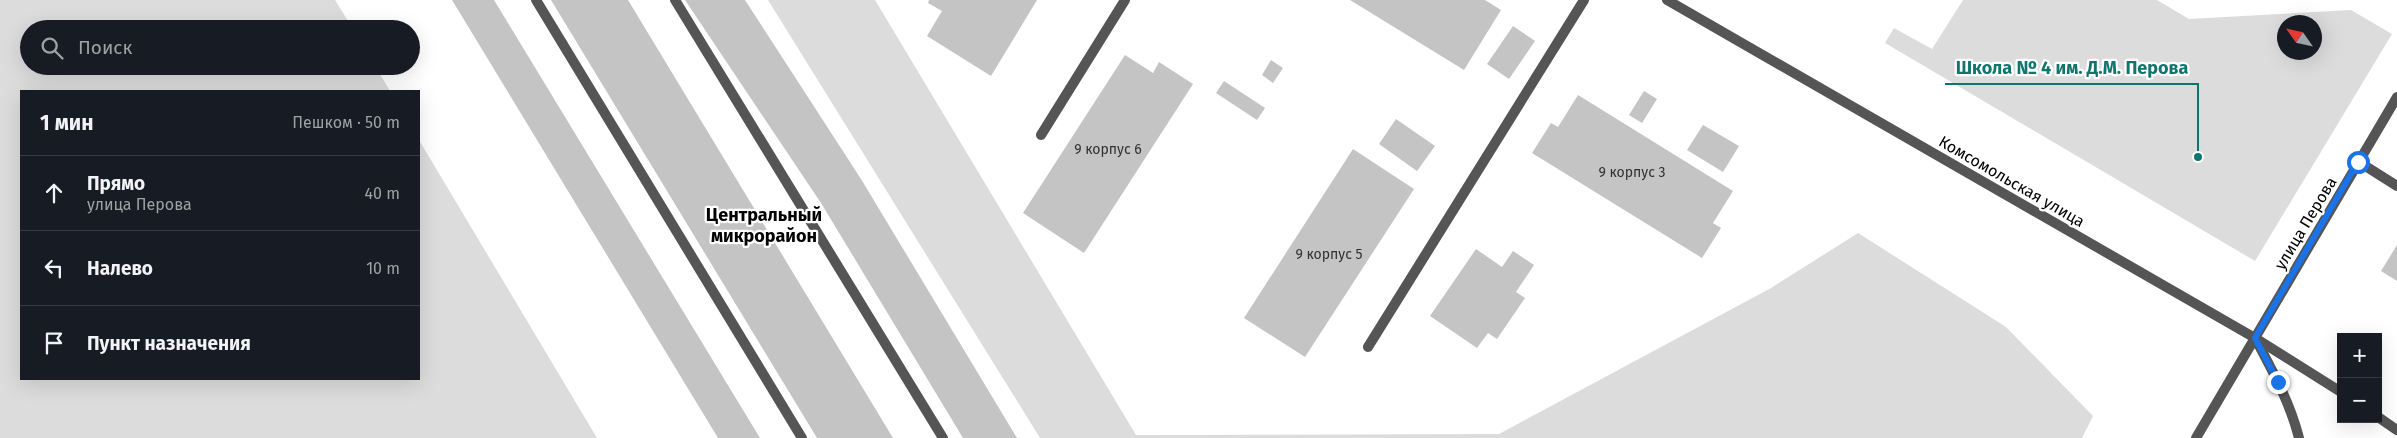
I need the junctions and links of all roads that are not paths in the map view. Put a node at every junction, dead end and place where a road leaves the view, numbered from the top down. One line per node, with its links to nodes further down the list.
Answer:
1 (536, 0): 15 (street)
2 (675, 0): 16 (street)
3 (1126, 0): 7 (street)
4 (1584, 0): 11 (street)
5 (1667, 0): 10 (street, Комсомольская улица)
6 (2397, 97): 8 (street, улица Перова)
7 (1041, 135)
8 (2358, 162): 9 (street); 10 (street, улица Перова)
9 (2397, 186)
10 (2255, 338): 12 (street, Комсомольская улица); 17 (street, улица Перова); 18 (street)
11 (1368, 347)
12 (2337, 389)
13 (2382, 420): 14 (street)
14 (2397, 430)
15 (802, 438)
16 (943, 438)
17 (2196, 438)
18 (2299, 438)

